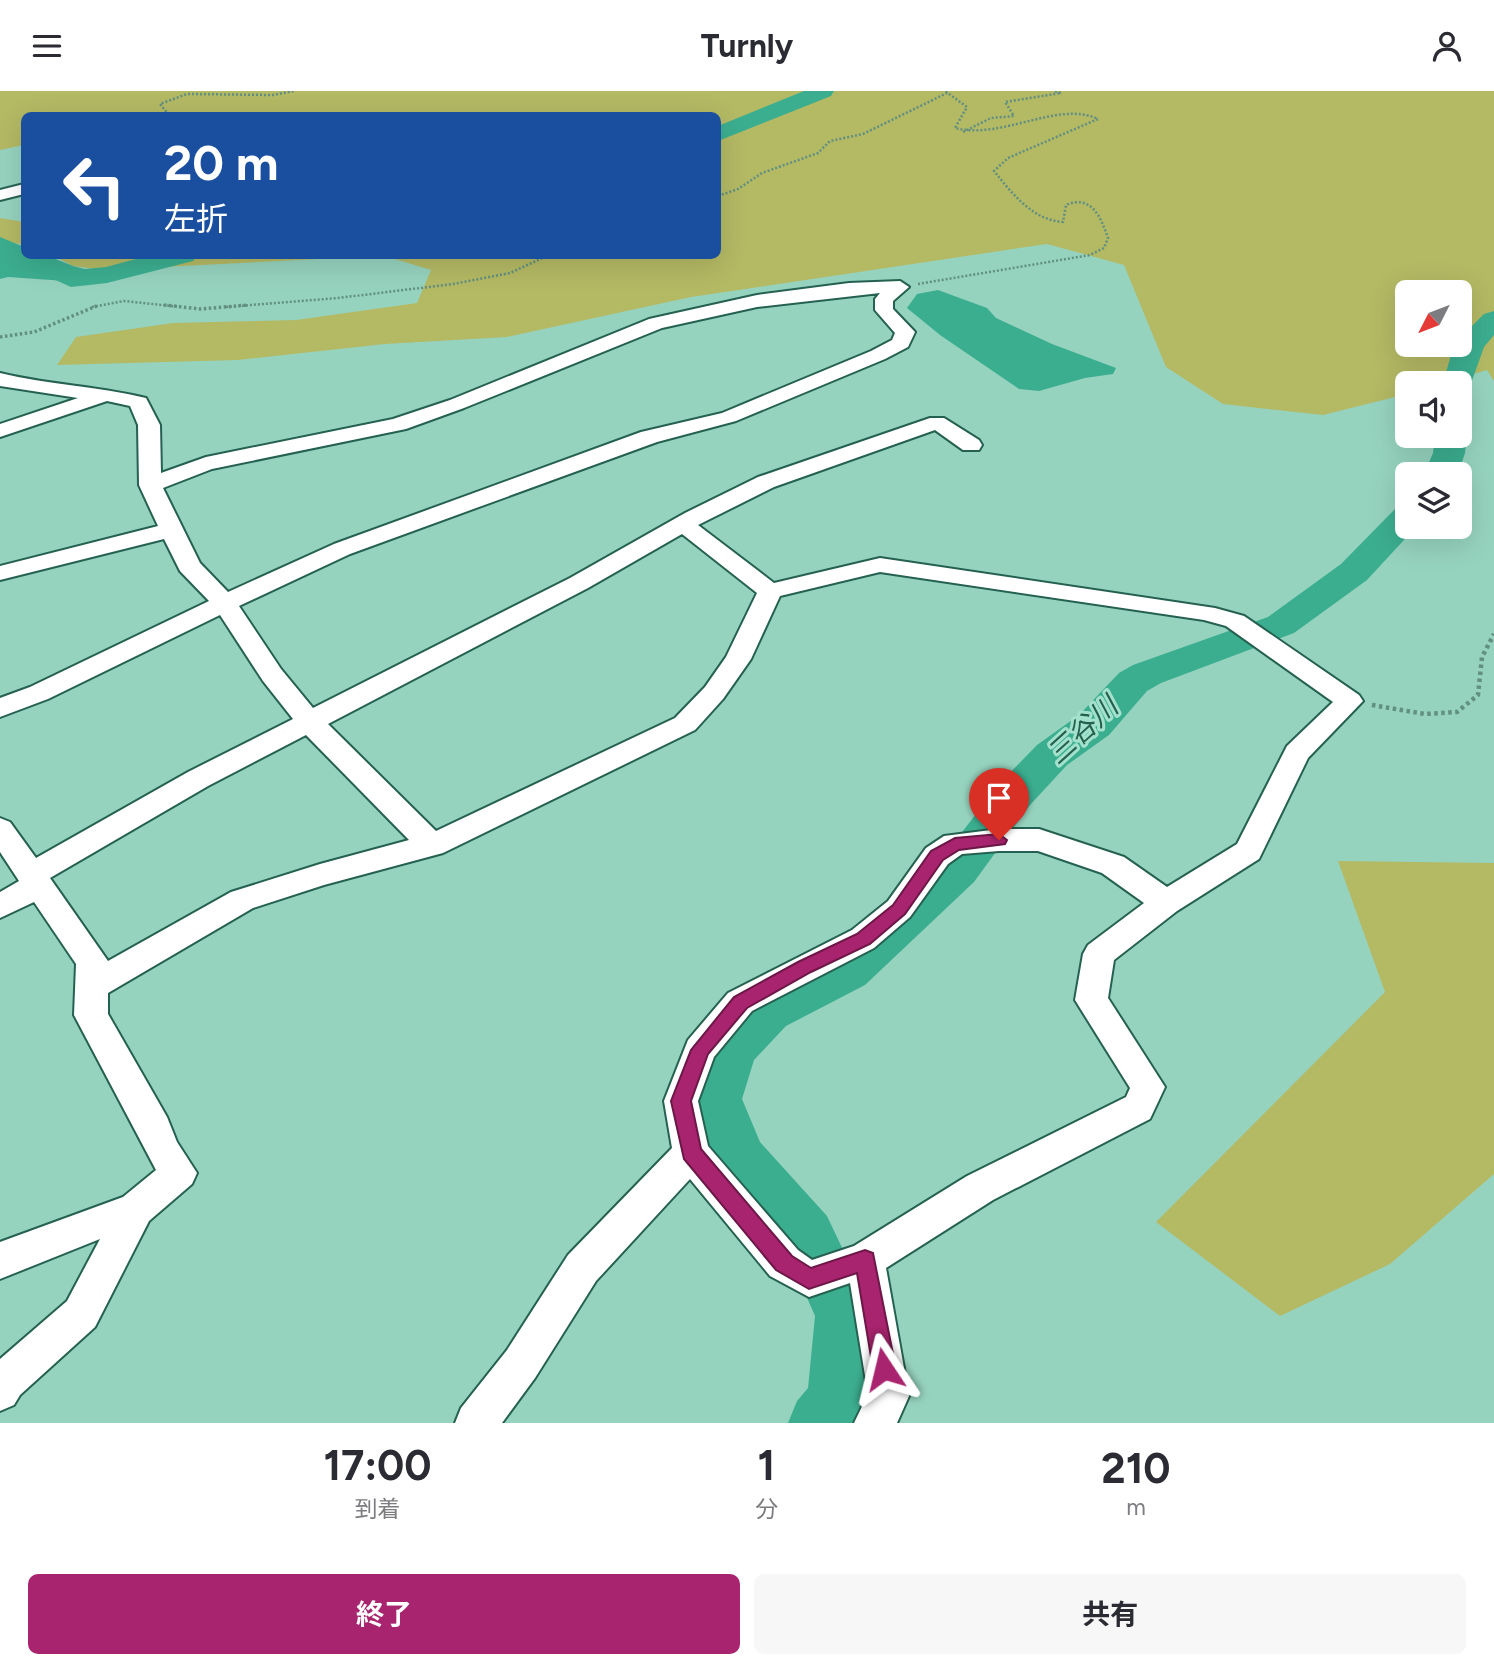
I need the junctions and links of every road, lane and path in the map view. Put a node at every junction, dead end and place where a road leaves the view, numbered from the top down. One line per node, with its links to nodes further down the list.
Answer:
1 (293, 91): 4 (path)
2 (1054, 91): 5 (path)
3 (946, 92): 5 (path); 8 (path)
4 (167, 112)
5 (963, 132): 10 (path)
6 (21, 190): 7 (street)
7 (0, 195)
8 (721, 196)
9 (540, 259): 11 (path)
10 (900, 287): 16 (street); 21 (street)
11 (0, 337)
12 (0, 379): 13 (street)
13 (106, 395): 14 (street); 16 (street)
14 (0, 431)
15 (971, 445): 17 (street)
16 (150, 485): 18 (street)
17 (683, 524): 20 (street); 25 (street)
18 (172, 530): 19 (street); 21 (street)
19 (0, 573)
20 (770, 591): 23 (street); 27 (street)
21 (224, 603): 24 (street); 25 (street)
22 (1494, 634): 23 (path)
23 (1350, 701): 29 (street)
24 (0, 708)
25 (308, 720): 27 (street); 28 (street)
26 (0, 828): 28 (street)
27 (432, 845): 31 (street)
28 (35, 880): 30 (street); 31 (street)
29 (1166, 903): 32 (street); 35 (street)
30 (0, 907)
31 (92, 986): 33 (street)
32 (691, 1153): 35 (street); 37 (street)
33 (136, 1209): 34 (street); 36 (street)
34 (0, 1261)
35 (839, 1268): 38 (street)
36 (0, 1391)
37 (476, 1423)
38 (875, 1423)

